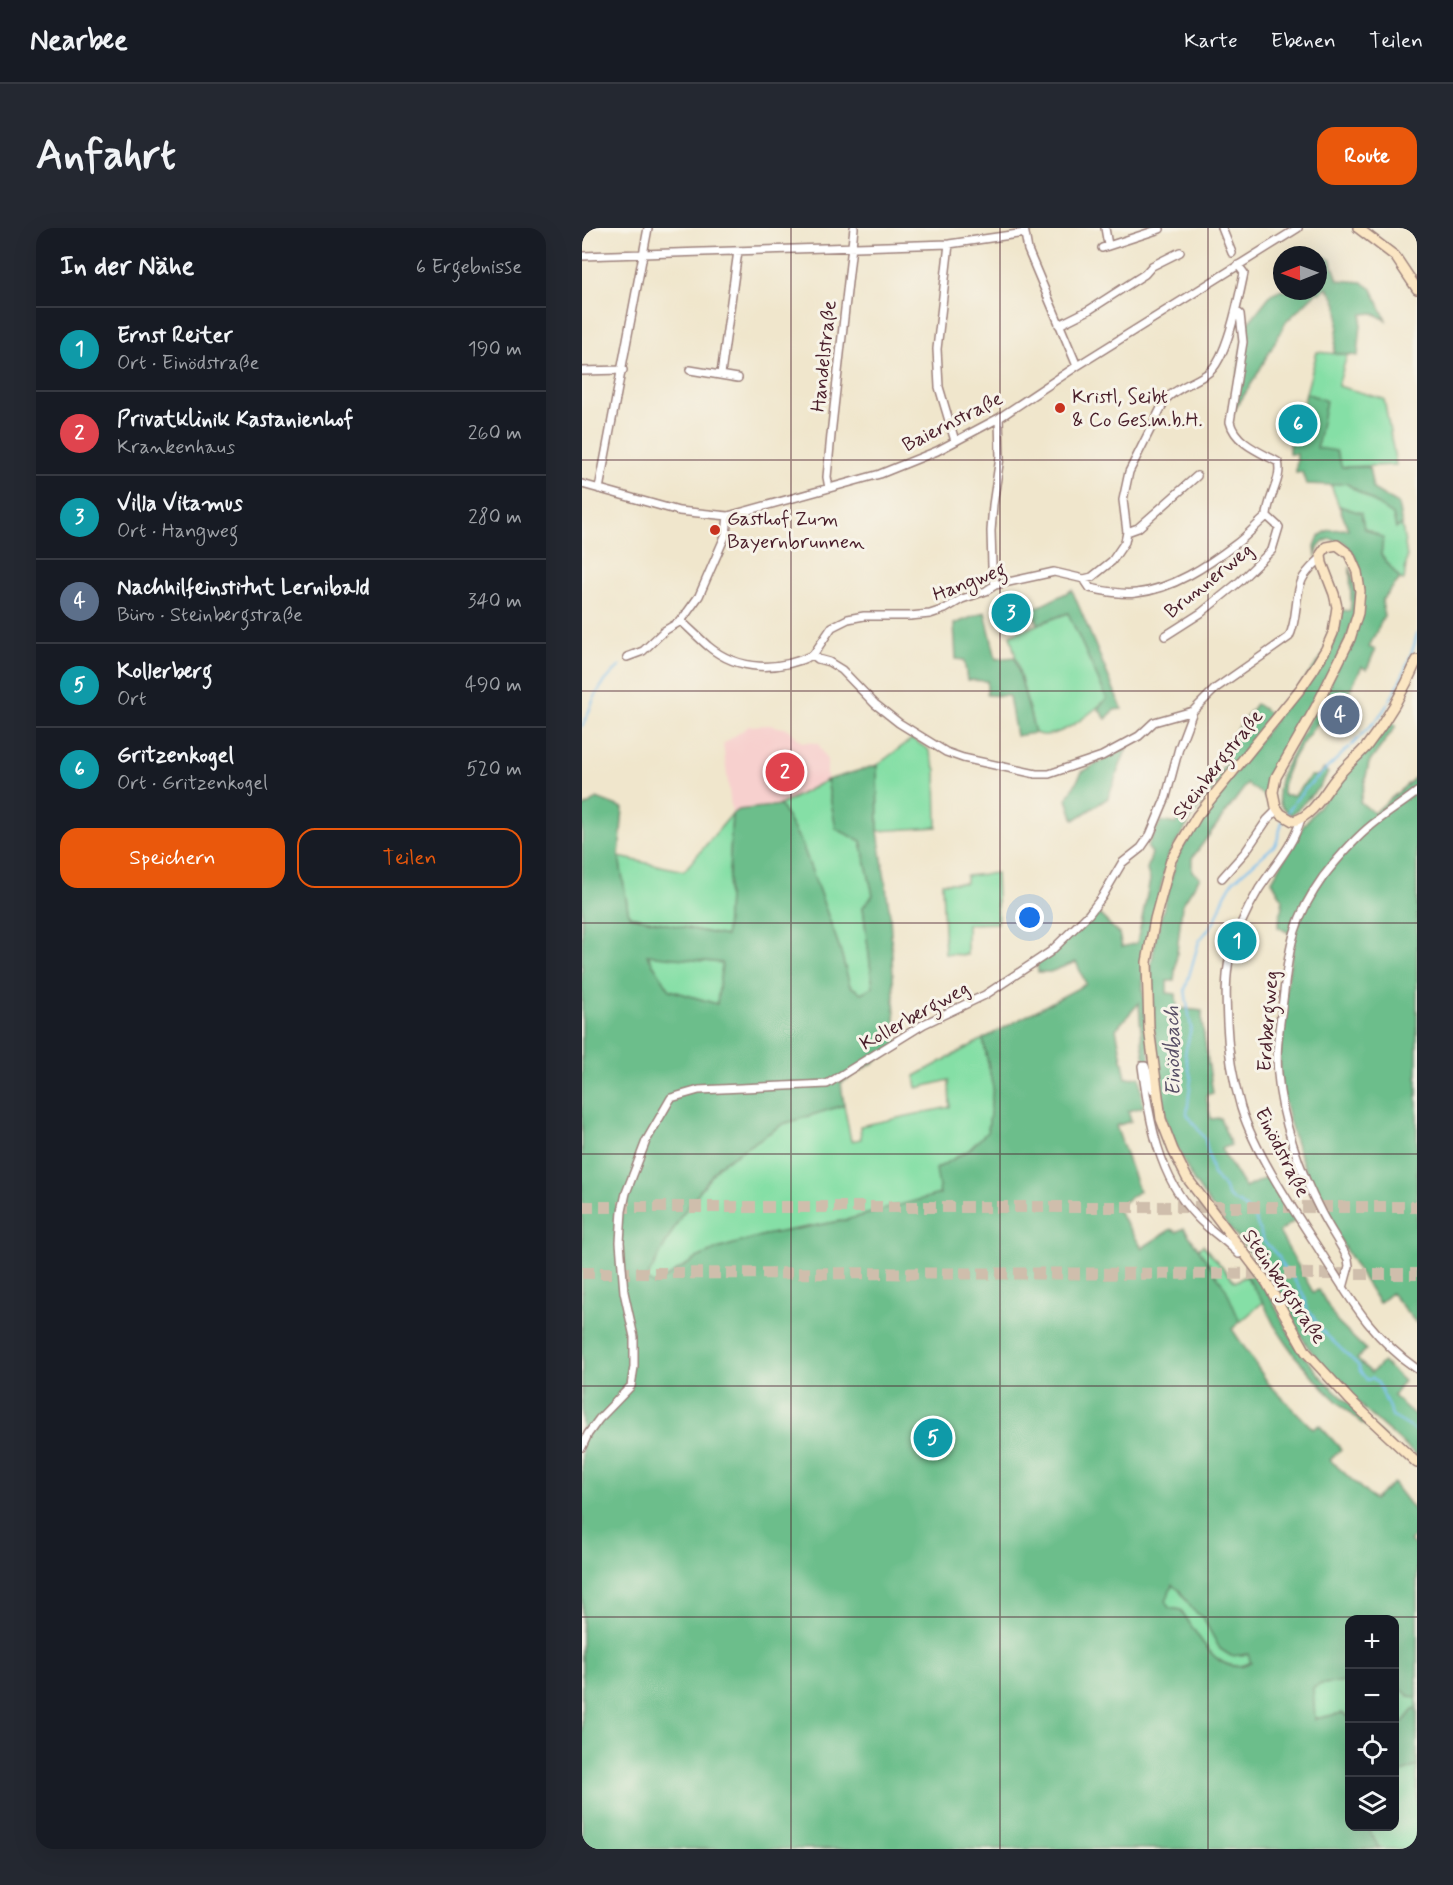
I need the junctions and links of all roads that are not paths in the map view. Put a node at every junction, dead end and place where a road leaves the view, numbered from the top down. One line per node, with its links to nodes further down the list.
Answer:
1 (648, 228): 13 (street)
2 (854, 228): 10 (street, Handelstraße)
3 (1105, 228): 7 (street)
4 (1222, 228): 14 (street)
5 (1298, 228): 16 (street, Baiernstraße)
6 (1358, 228): 17 (main road)
7 (1160, 229)
8 (1024, 231): 9 (street); 19 (street)
9 (949, 244): 10 (street); 27 (street)
10 (852, 246): 11 (street); 30 (street, Handelstraße)
11 (738, 251): 13 (street); 24 (street)
12 (1180, 252): 19 (street)
13 (644, 253): 15 (street); 21 (street)
14 (1232, 253)
15 (582, 256)
16 (1238, 265): 18 (street); 20 (street, Baiernstraße)
17 (1417, 289)
18 (1236, 311): 33 (street); 34 (street)
19 (1059, 325): 20 (street)
20 (1077, 366): 26 (street, Baiernstraße)
21 (623, 370): 23 (street); 31 (street)
22 (690, 370): 24 (street)
23 (582, 371)
24 (721, 374): 25 (street)
25 (738, 378)
26 (999, 418): 27 (street, Baiernstraße); 37 (street)
27 (955, 441): 30 (street, Baiernstraße)
28 (1197, 476): 34 (street)
29 (582, 484): 31 (street, Baiernstraße)
30 (829, 488): 32 (street, Baiernstraße)
31 (599, 489): 32 (street, Baiernstraße)
32 (728, 516): 38 (street)
33 (1267, 516): 36 (street, Brunnerweg); 39 (street, Brunnerweg)
34 (1127, 532): 36 (street)
35 (1321, 558): 43 (street, Kollerbergweg); 45 (main road); 48 (main road, Steinbergstraße)
36 (1084, 579): 37 (street, Hangweg)
37 (995, 585): 40 (street, Hangweg)
38 (681, 621): 40 (street); 41 (street)
39 (1165, 636)
40 (813, 655): 43 (street)
41 (627, 657)
42 (1417, 660): 46 (main road)
43 (1193, 711): 52 (street, Kollerbergweg)
44 (1417, 792): 50 (street, Erdbergweg)
45 (1279, 811): 46 (main road); 47 (street)
46 (1297, 820): 50 (street, Einödstraße)
47 (1222, 878)
48 (1156, 1090): 49 (main road, Steinbergstraße); 49 (street)
49 (1244, 1252): 53 (main road, Steinbergstraße)
50 (1343, 1288): 51 (street, Einödstraße)
51 (1417, 1369)
52 (582, 1447)
53 (1417, 1463)

